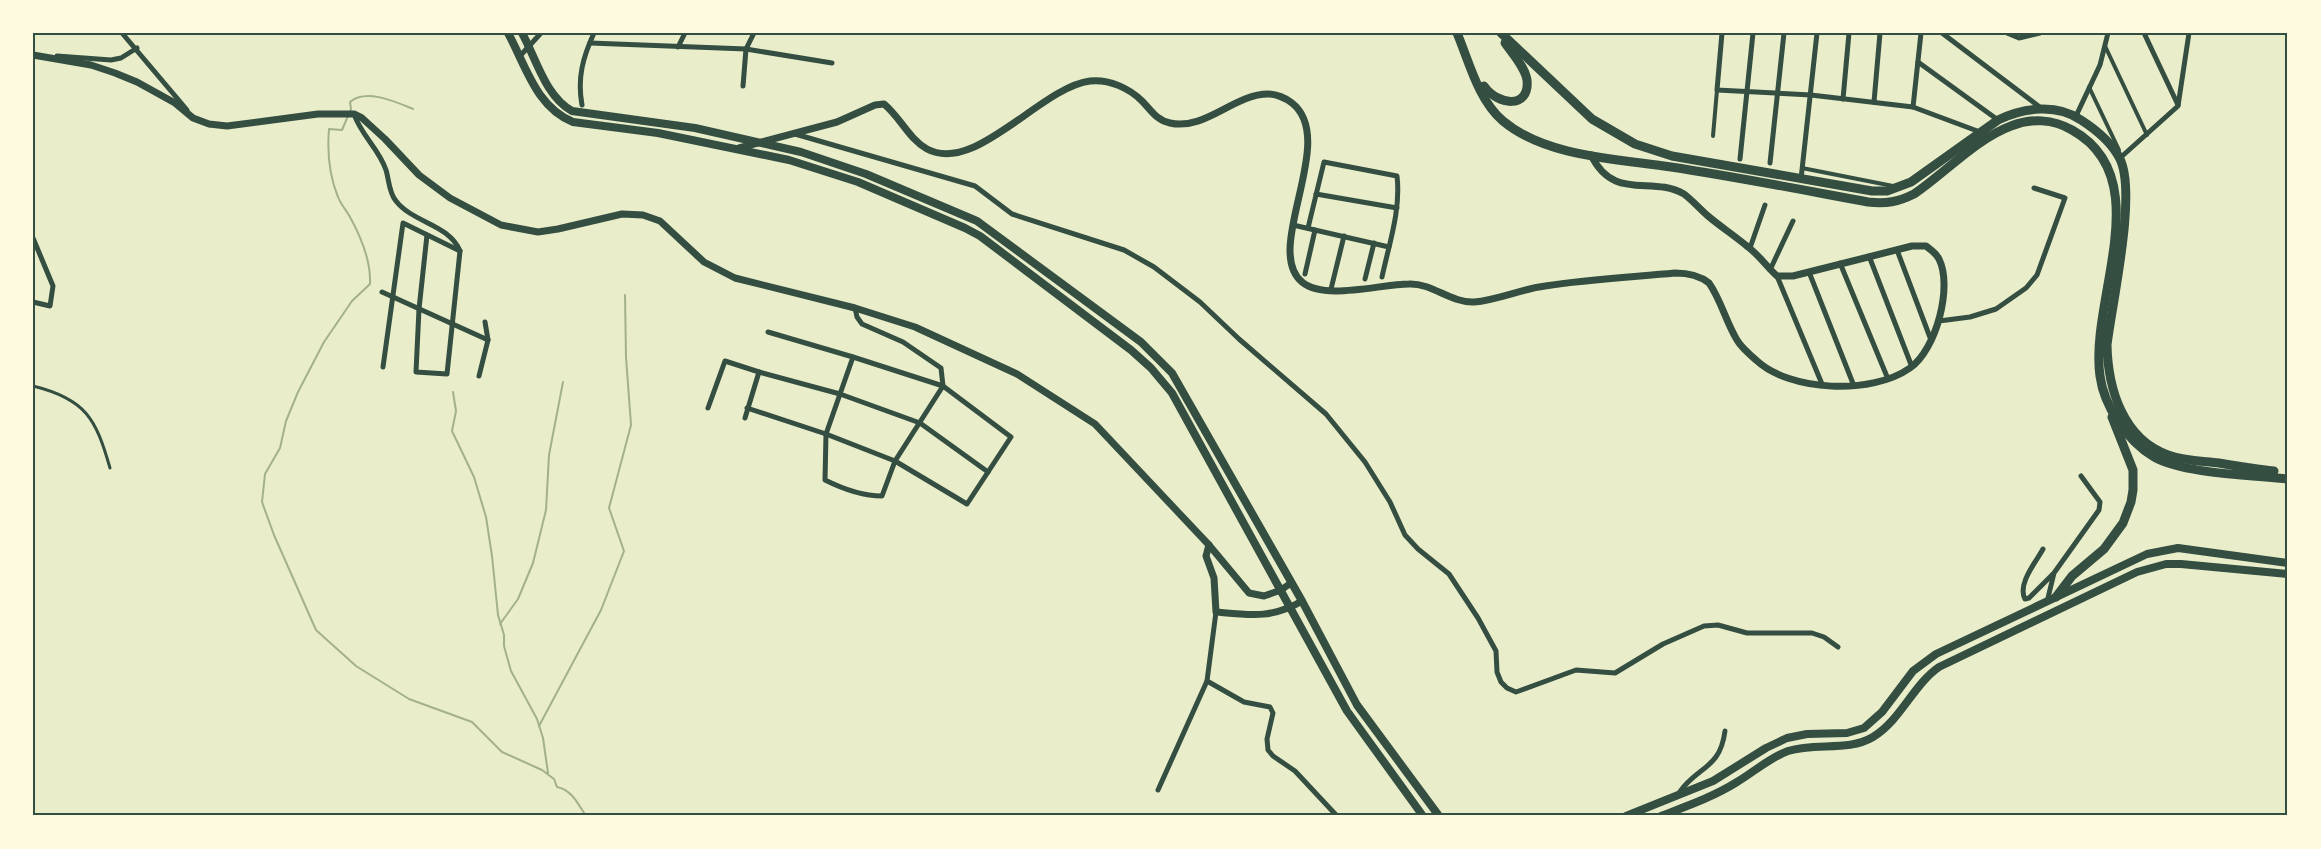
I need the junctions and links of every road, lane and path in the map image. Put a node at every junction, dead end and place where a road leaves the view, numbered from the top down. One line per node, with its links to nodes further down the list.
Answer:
1 (122, 33): 27 (street)
2 (508, 33): 30 (main road)
3 (541, 33): 25 (street)
4 (594, 33): 23 (street)
5 (684, 33): 26 (street)
6 (754, 33): 28 (street)
7 (1457, 33): 33 (highway)
8 (1499, 33): 33 (highway); 63 (highway)
9 (1722, 33): 36 (street)
10 (1753, 33): 37 (street)
11 (1784, 33): 38 (street)
12 (1817, 33): 39 (street)
13 (1849, 33): 41 (street)
14 (1880, 33): 42 (street)
15 (1921, 33): 31 (street)
16 (1942, 33): 47 (street)
17 (2007, 33): 18 (street)
18 (2040, 33)
19 (2144, 33): 45 (street)
20 (524, 34): 25 (main road)
21 (2107, 34): 24 (street)
22 (2188, 34): 45 (street)
23 (590, 43): 26 (street); 44 (street)
24 (2104, 45): 35 (street); 54 (street)
25 (529, 46): 30 (street); 40 (main road)
26 (678, 47): 28 (street)
27 (136, 48): 29 (street); 50 (street)
28 (746, 49): 32 (street); 34 (street)
29 (33, 55): 50 (street)
30 (520, 56): 43 (main road)
31 (1918, 62): 46 (street); 51 (street)
32 (832, 63)
33 (1471, 66): 58 (highway)
34 (743, 86)
35 (2089, 87): 49 (street); 59 (street)
36 (1717, 90): 37 (street); 55 (street)
37 (1748, 93): 38 (street); 60 (street)
38 (1778, 93): 39 (street); 61 (street)
39 (1811, 95): 41 (street); 62 (street)
40 (555, 96): 43 (main road); 56 (main road)
41 (1843, 99): 42 (street)
42 (1874, 102): 46 (street)
43 (544, 103): 57 (main road)
44 (582, 105)
45 (2178, 106): 54 (street)
46 (1913, 107): 52 (street)
47 (2042, 109): 49 (highway); 51 (highway)
48 (354, 114): 50 (street); 80 (street); 93 (street)
49 (2076, 116): 59 (highway)
50 (193, 117)
51 (1998, 120): 52 (highway)
52 (1980, 132): 64 (highway)
53 (794, 133): 56 (street); 70 (street); 136 (street)
54 (2147, 135): 59 (street)
55 (1713, 136)
56 (763, 142): 57 (street); 129 (main road)
57 (739, 148): 130 (main road)
58 (1591, 155): 78 (street); 112 (highway)
59 (2121, 157): 121 (highway)
60 (1740, 159)
61 (1770, 163)
62 (1802, 168): 63 (street); 64 (street)
63 (1801, 179): 64 (highway)
64 (1900, 188)
65 (2034, 188): 95 (street)
66 (1316, 194): 68 (street); 68 (street); 71 (street)
67 (1765, 205): 78 (street)
68 (1397, 208): 77 (street)
69 (1793, 221): 83 (street)
70 (1293, 225): 71 (street); 107 (street)
71 (1308, 228): 72 (street)
72 (1315, 230): 74 (street); 85 (street)
73 (428, 235): 80 (street); 91 (street); 94 (street)
74 (1344, 236): 76 (street); 89 (street)
75 (33, 238): 92 (street)
76 (1374, 243): 77 (street); 88 (street)
77 (1389, 247): 87 (street)
78 (1750, 248): 83 (street)
79 (1897, 250): 81 (street); 95 (street); 100 (street)
80 (460, 251): 97 (street)
81 (1869, 256): 82 (street); 102 (street)
82 (1840, 263): 84 (street); 106 (street)
83 (1770, 270): 86 (street)
84 (1809, 272): 86 (street); 110 (street)
85 (1305, 274)
86 (1778, 276): 107 (street)
87 (1382, 277)
88 (1365, 279)
89 (1331, 289)
90 (382, 292): 91 (street)
91 (391, 297): 94 (street); 103 (street)
92 (33, 302)
93 (855, 308): 109 (street); 124 (street)
94 (419, 309): 97 (street); 97 (street)
95 (1939, 321): 100 (street)
96 (485, 322): 99 (street)
97 (451, 323): 99 (street)
98 (768, 332): 101 (street)
99 (488, 340): 105 (street)
100 (1930, 340): 102 (street)
101 (853, 357): 109 (street); 111 (street)
102 (1912, 367): 106 (street)
103 (383, 368)
104 (761, 372): 111 (street); 113 (street); 114 (street)
105 (479, 376)
106 (1888, 379): 110 (street)
107 (1821, 384): 110 (street)
108 (33, 386): 119 (lane)
109 (943, 386): 116 (street); 120 (street)
110 (1854, 386)
111 (840, 394): 116 (street); 117 (street)
112 (2107, 403): 123 (highway); 131 (highway)
113 (708, 408)
114 (747, 408): 115 (street); 117 (street)
115 (745, 418)
116 (920, 423): 118 (street); 120 (street)
117 (826, 434): 118 (street); 118 (street)
118 (895, 461): 120 (street)
119 (110, 468)
120 (988, 472)
121 (2288, 474)
122 (2081, 476): 127 (street)
123 (2288, 479)
124 (1209, 545): 130 (street); 135 (street)
125 (2043, 549): 127 (street)
126 (2288, 563): 131 (main road)
127 (2054, 573): 133 (street)
128 (2288, 574): 147 (main road)
129 (1291, 583): 130 (street); 132 (main road)
130 (1281, 590): 134 (main road)
131 (2056, 597): 133 (main road)
132 (1302, 601): 134 (street); 137 (main road)
133 (2047, 602): 142 (main road)
134 (1290, 608): 135 (street); 138 (main road)
135 (1216, 612): 139 (street)
136 (1838, 647)
137 (1334, 662): 138 (main road); 145 (main road)
138 (1323, 667): 144 (main road)
139 (1207, 681): 141 (street); 143 (street)
140 (1725, 731): 142 (street)
141 (1158, 790)
142 (1677, 797): 146 (main road)
143 (1336, 816)
144 (1423, 816)
145 (1439, 816)
146 (1626, 816)
147 (1661, 816)

